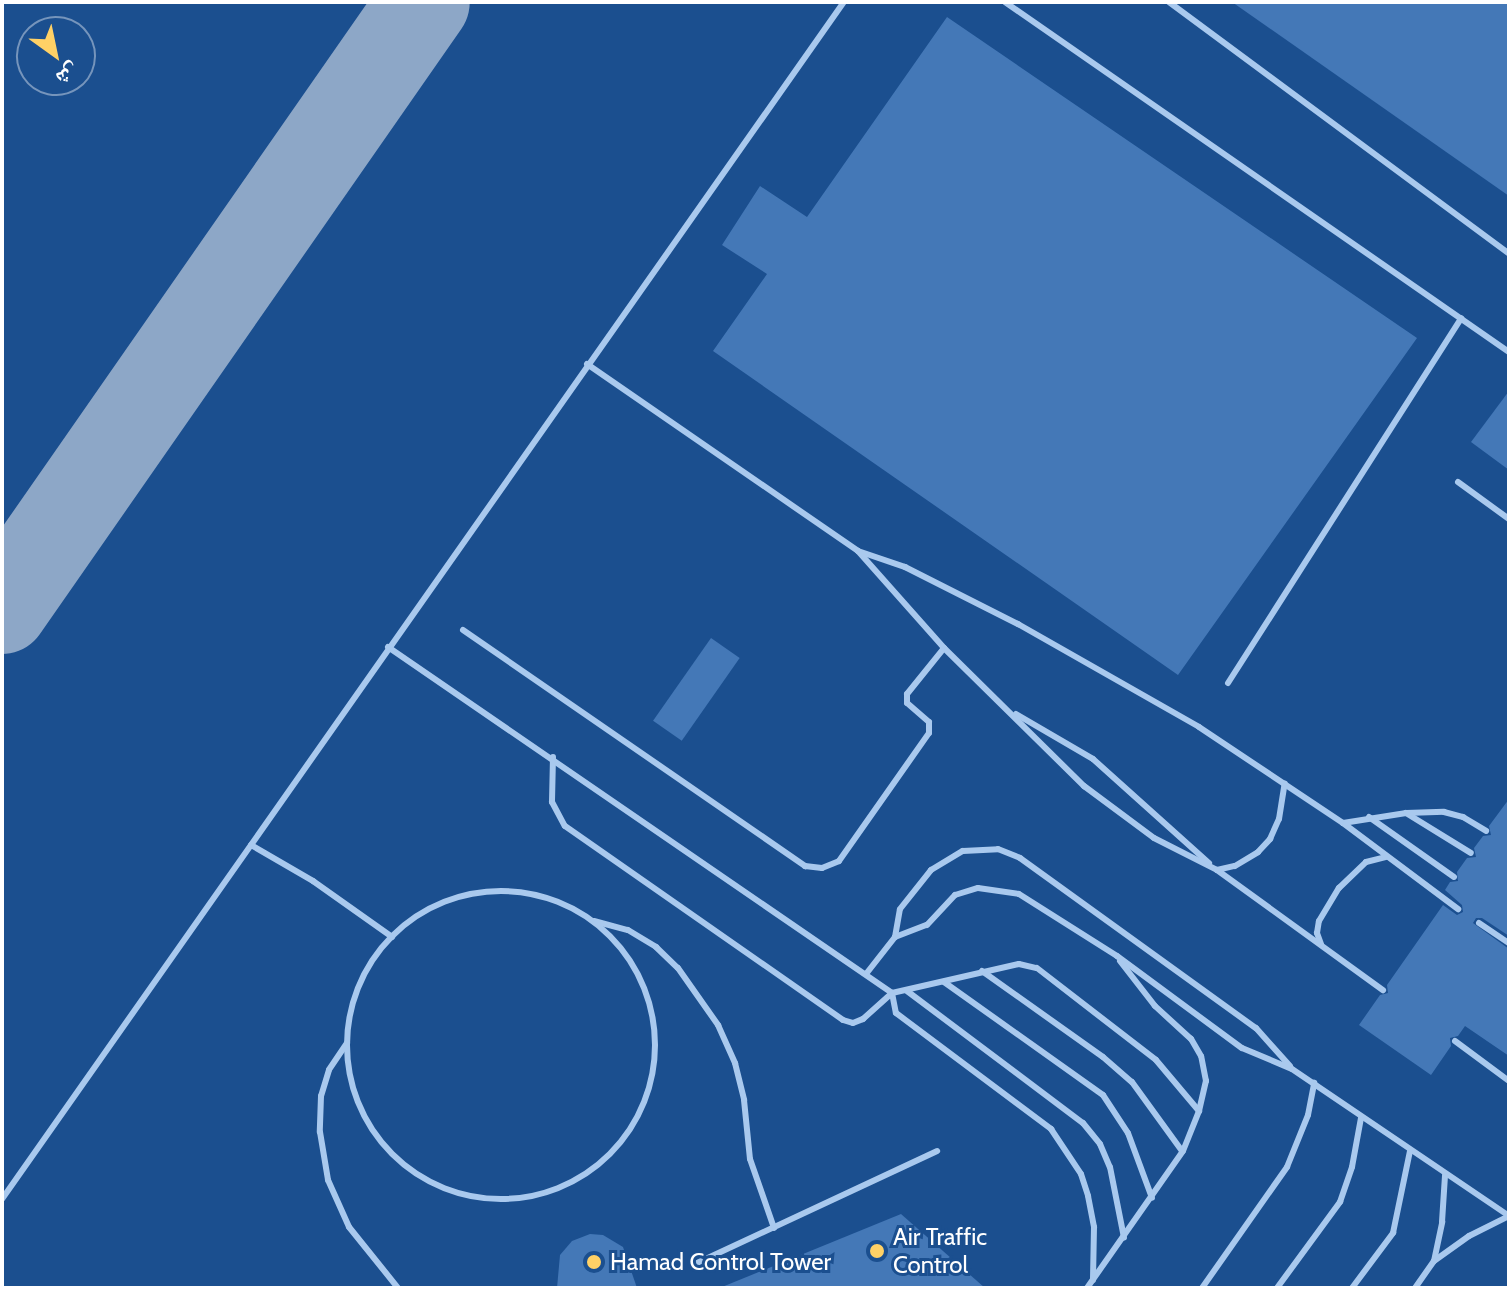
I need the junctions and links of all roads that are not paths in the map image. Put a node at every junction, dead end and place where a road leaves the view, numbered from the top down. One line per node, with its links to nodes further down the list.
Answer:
1 (844, 2): 7 (lane)
2 (1005, 2): 5 (lane)
3 (1169, 2): 4 (lane)
4 (1509, 254)
5 (1461, 318): 6 (lane); 14 (lane)
6 (1509, 352)
7 (587, 364): 10 (lane); 12 (lane)
8 (1458, 482): 9 (lane)
9 (1509, 519)
10 (858, 551): 13 (lane); 17 (lane)
11 (463, 630): 13 (lane)
12 (388, 647): 16 (lane); 22 (lane)
13 (944, 648): 15 (lane)
14 (1228, 683)
15 (1008, 710): 25 (lane); 25 (lane)
16 (553, 757): 36 (lane); 40 (lane)
17 (1285, 783): 20 (lane); 25 (lane)
18 (1406, 813): 19 (lane); 21 (lane); 23 (lane)
19 (1369, 817): 20 (lane); 26 (lane)
20 (1343, 823): 24 (lane)
21 (1486, 831)
22 (251, 845): 30 (lane); 53 (lane)
23 (1471, 853)
24 (1386, 857): 27 (lane); 33 (lane)
25 (1217, 870): 33 (lane)
26 (1454, 877)
27 (1458, 909)
28 (591, 920): 30 (lane); 42 (lane); 55 (lane)
29 (1479, 923): 32 (lane)
30 (392, 937): 42 (lane)
31 (895, 937): 34 (lane); 36 (lane); 43 (lane)
32 (1509, 943)
33 (1322, 945): 38 (lane)
34 (1117, 956): 43 (lane); 46 (lane)
35 (982, 971): 37 (lane); 46 (lane); 49 (lane)
36 (866, 974): 40 (lane)
37 (944, 982): 39 (lane); 52 (lane)
38 (1383, 990)
39 (907, 991): 40 (lane); 56 (lane)
40 (892, 993): 59 (lane)
41 (1455, 1041): 44 (lane)
42 (347, 1043): 60 (lane)
43 (1292, 1069): 45 (lane)
44 (1509, 1081)
45 (1314, 1083): 47 (lane); 62 (lane)
46 (1199, 1111): 49 (lane)
47 (1361, 1118): 50 (lane); 63 (lane)
48 (937, 1151): 55 (lane)
49 (1183, 1151): 52 (lane)
50 (1410, 1151): 51 (lane); 64 (lane)
51 (1445, 1175): 54 (lane); 57 (lane)
52 (1152, 1198): 56 (lane)
53 (2, 1199)
54 (1509, 1216): 57 (lane)
55 (774, 1228): 58 (lane)
56 (1124, 1239): 59 (lane)
57 (1434, 1261): 65 (lane)
58 (697, 1263)
59 (1093, 1280): 61 (lane)
60 (398, 1288)
61 (1087, 1288)
62 (1202, 1288)
63 (1277, 1288)
64 (1352, 1288)
65 (1415, 1288)

